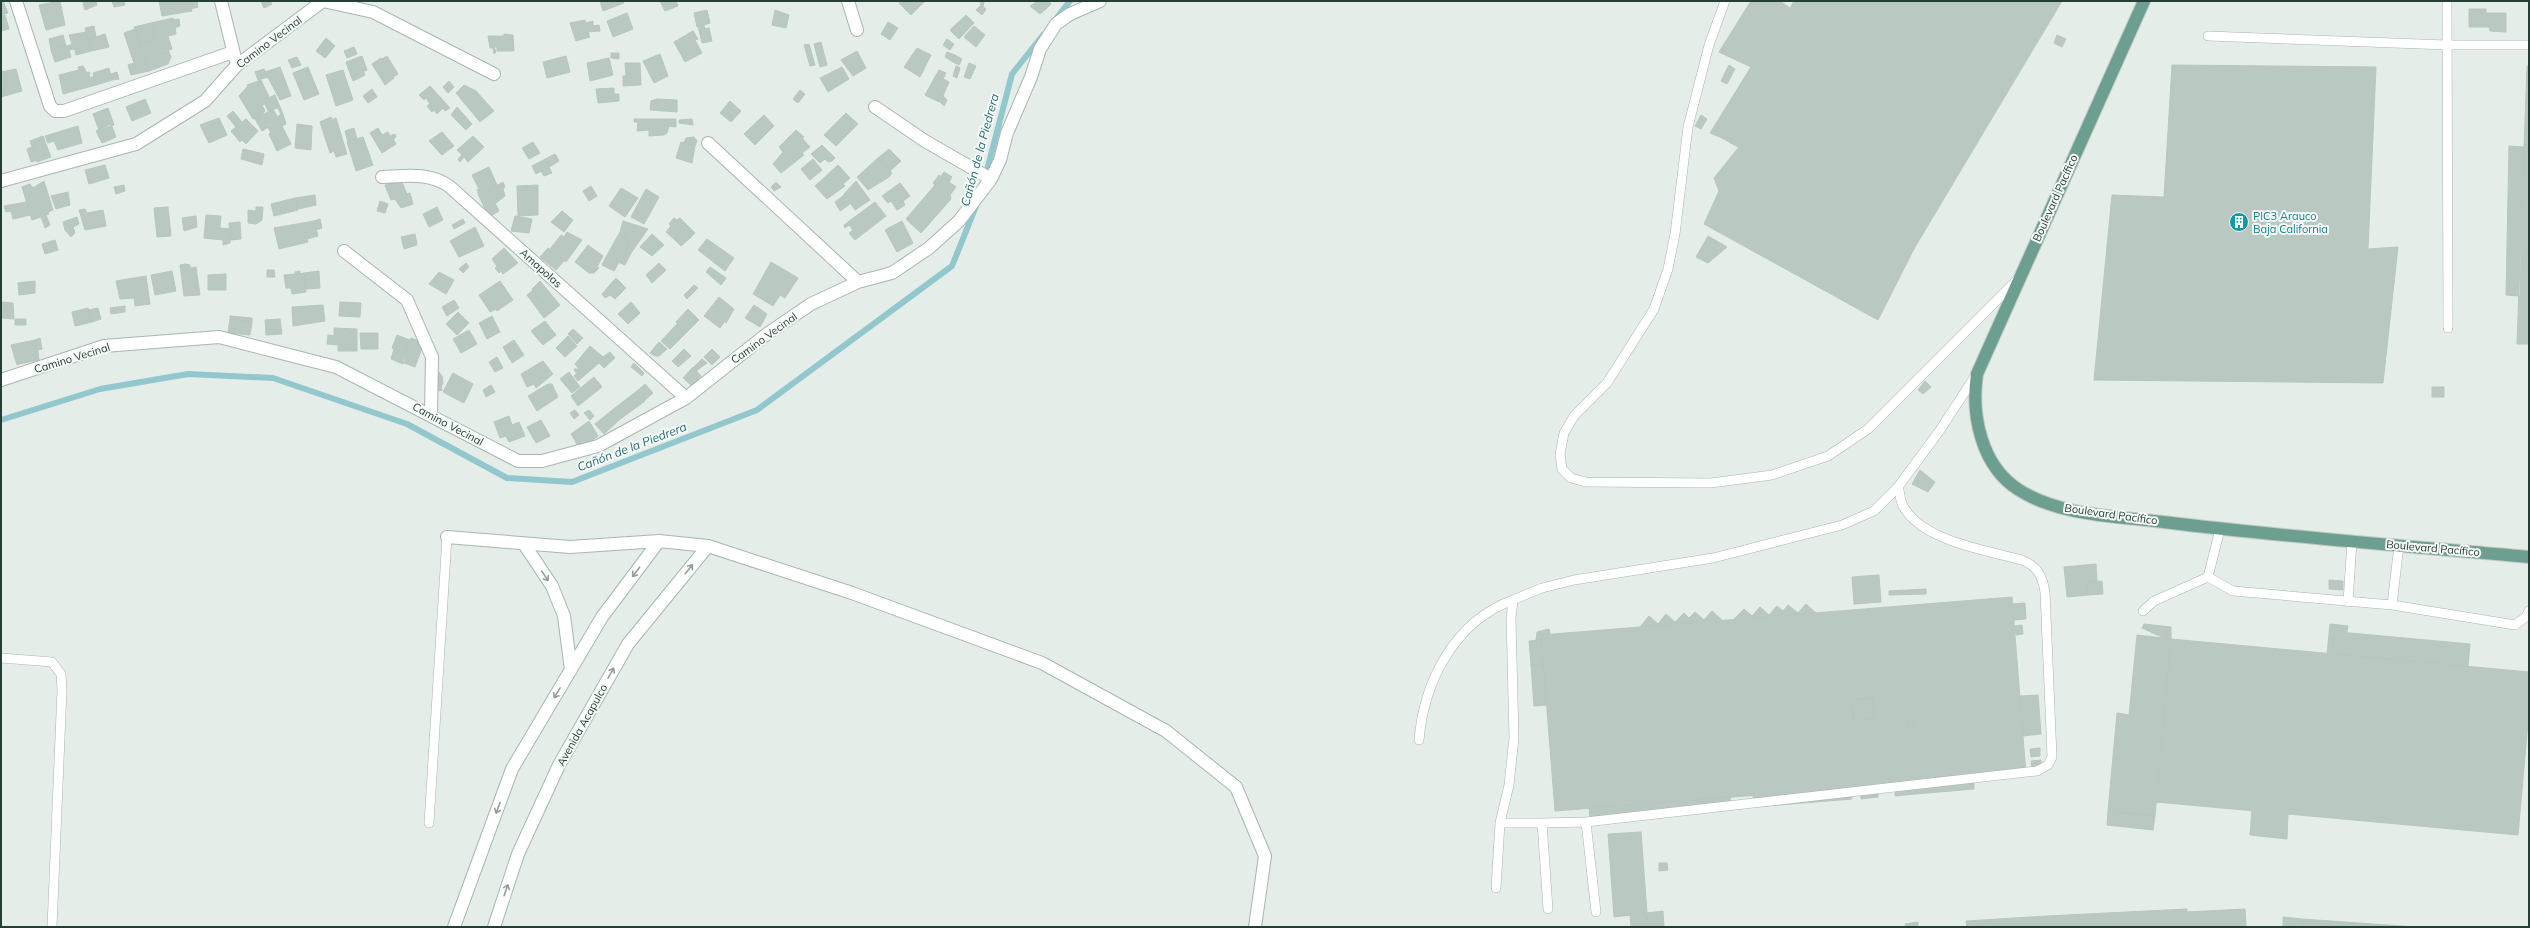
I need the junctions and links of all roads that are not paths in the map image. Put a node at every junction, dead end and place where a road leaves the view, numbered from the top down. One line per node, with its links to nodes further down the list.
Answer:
1 (16, 1): 13 (street)
2 (221, 1): 13 (street)
3 (323, 1): 14 (street, Camino Vecinal); 15 (street)
4 (848, 1): 9 (street)
5 (1100, 1): 19 (street, Camino Vecinal)
6 (1725, 1): 22 (lane)
7 (2144, 1): 22 (main road, Boulevard Pacífico)
8 (2447, 1): 11 (lane)
9 (857, 30)
10 (2208, 36): 11 (lane)
11 (2447, 45): 12 (lane); 24 (lane)
12 (2529, 45)
13 (233, 52): 14 (street)
14 (236, 66): 20 (street, Camino Vecinal)
15 (494, 74)
16 (875, 107): 19 (street)
17 (708, 143): 23 (street)
18 (382, 177): 27 (street, Amapolas)
19 (991, 179): 23 (street, Camino Vecinal)
20 (1, 181)
21 (344, 251): 28 (street)
22 (2020, 277): 25 (main road, Boulevard Pacífico)
23 (858, 282): 27 (street, Camino Vecinal)
24 (2448, 328)
25 (1977, 374): 29 (lane); 30 (main road, Boulevard Pacífico)
26 (1, 380): 28 (street, Camino Vecinal)
27 (686, 398): 28 (street, Camino Vecinal)
28 (431, 414)
29 (1898, 486): 39 (lane); 47 (lane)
30 (2220, 529): 33 (main road, Boulevard Pacífico); 38 (lane)
31 (448, 537): 34 (street); 48 (lane)
32 (659, 541): 34 (street); 36 (street); 45 (street, one-way to 45)
33 (2352, 541): 35 (main road, Boulevard Pacífico); 40 (lane)
34 (524, 544): 45 (street, one-way to 45)
35 (2399, 545): 37 (main road, Boulevard Pacífico); 41 (lane)
36 (708, 546): 56 (street, Avenida Acapulco, one-way to 36); 57 (street)
37 (2529, 557)
38 (2208, 577): 40 (lane); 42 (lane)
39 (1513, 600): 46 (lane); 49 (lane)
40 (2348, 602): 41 (lane)
41 (2392, 605): 43 (lane)
42 (2143, 611)
43 (2529, 611)
44 (1, 658): 54 (lane)
45 (571, 670): 55 (street, one-way to 55)
46 (1419, 740)
47 (1586, 822): 50 (lane); 53 (lane)
48 (429, 823)
49 (1500, 823): 50 (lane); 51 (lane)
50 (1542, 823): 52 (lane)
51 (1496, 888)
52 (1548, 909)
53 (1596, 912)
54 (52, 927)
55 (454, 927)
56 (494, 927)
57 (1255, 927)

